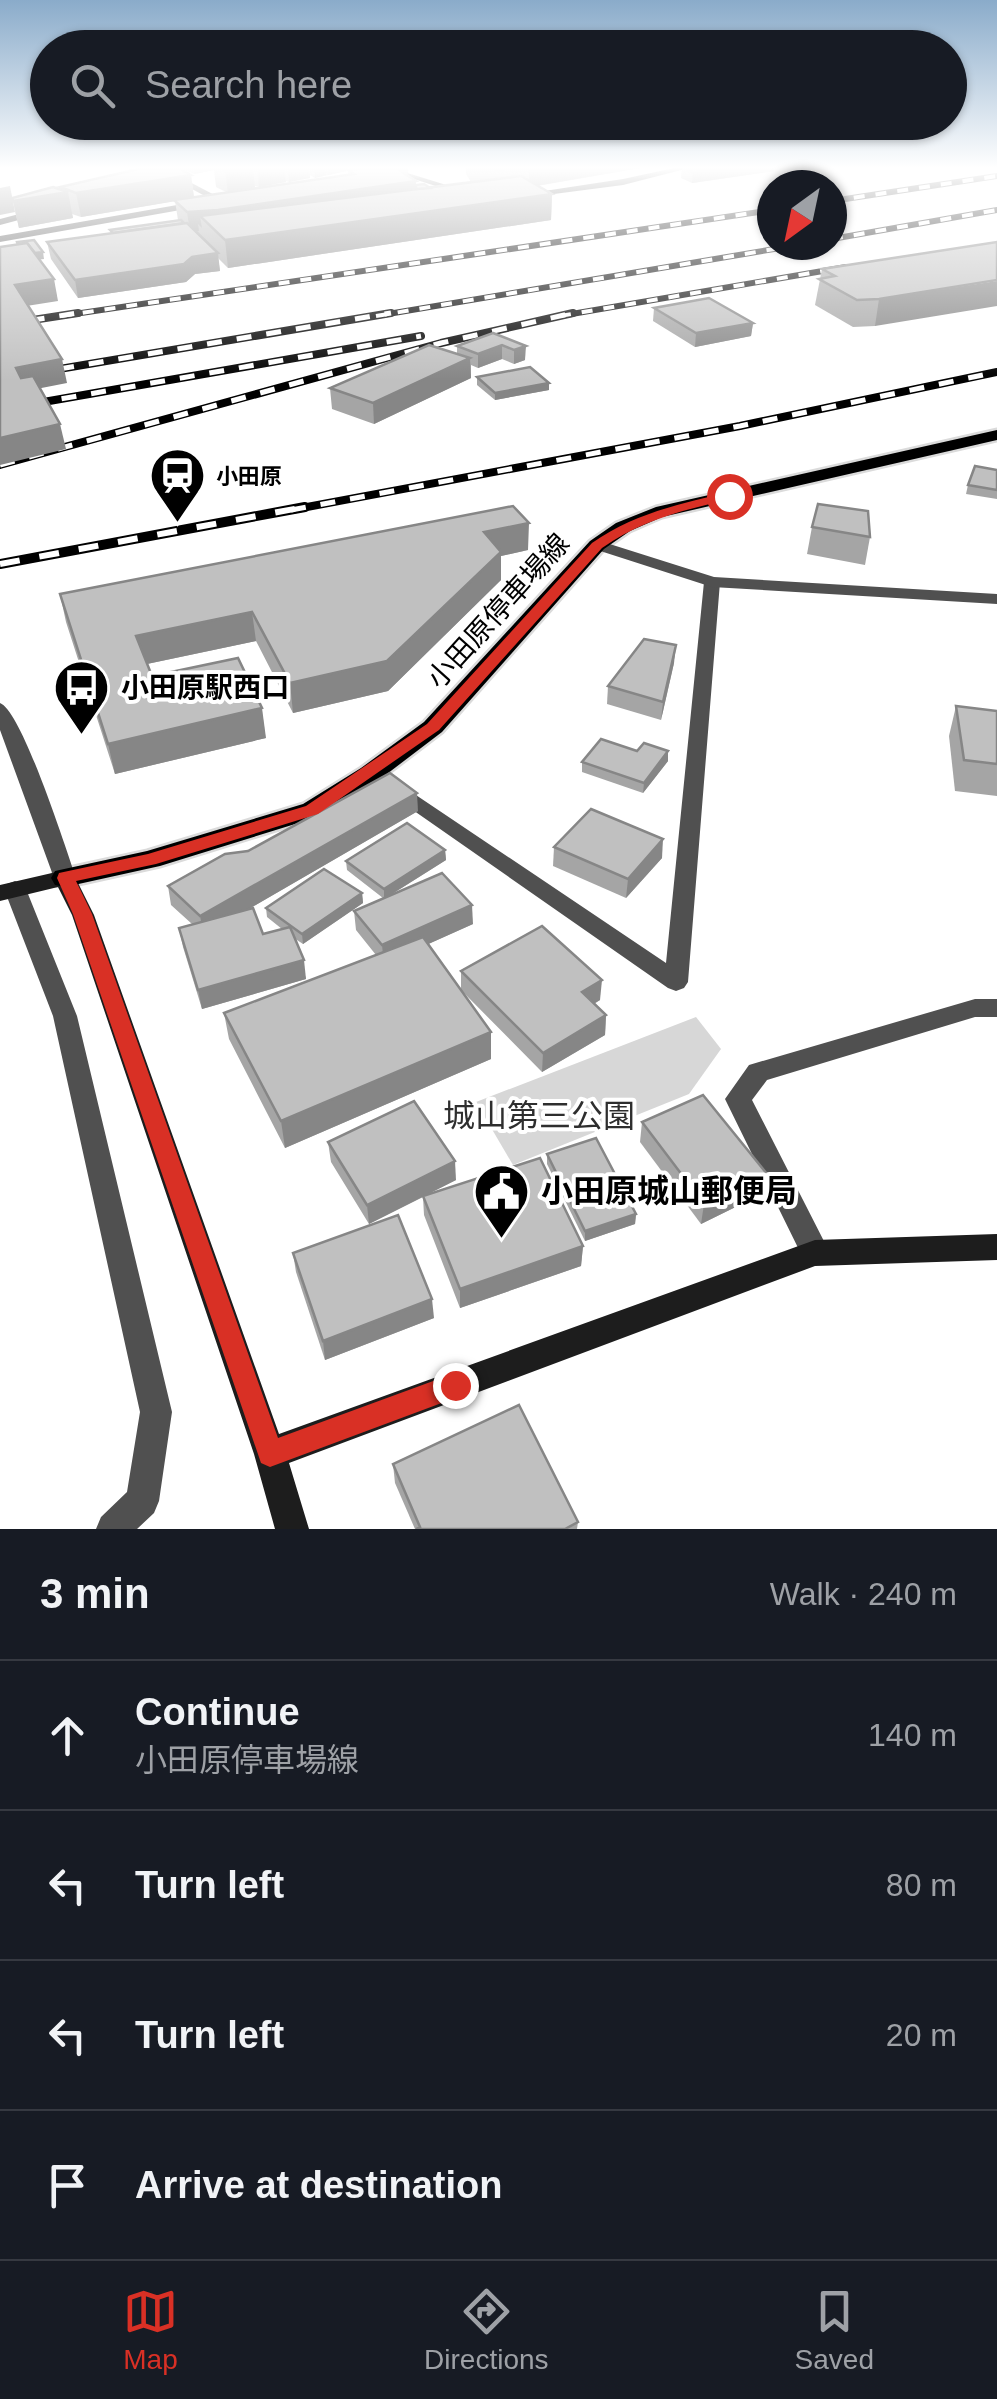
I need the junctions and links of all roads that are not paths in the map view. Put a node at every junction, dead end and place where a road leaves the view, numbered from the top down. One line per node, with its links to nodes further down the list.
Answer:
1 (997, 435): 2 (main road, 小田原停車場線)
2 (597, 545): 3 (street); 6 (main road, 小田原停車場線)
3 (712, 582): 4 (street); 6 (street)
4 (997, 600)
5 (0, 708): 7 (street)
6 (370, 774): 7 (main road, 小田原停車場線)
7 (66, 878): 8 (street); 12 (street)
8 (8, 891): 13 (street)
9 (997, 1008): 11 (street)
10 (997, 1247): 11 (street)
11 (815, 1253): 12 (street)
12 (270, 1454): 14 (street)
13 (113, 1529)
14 (292, 1529)

